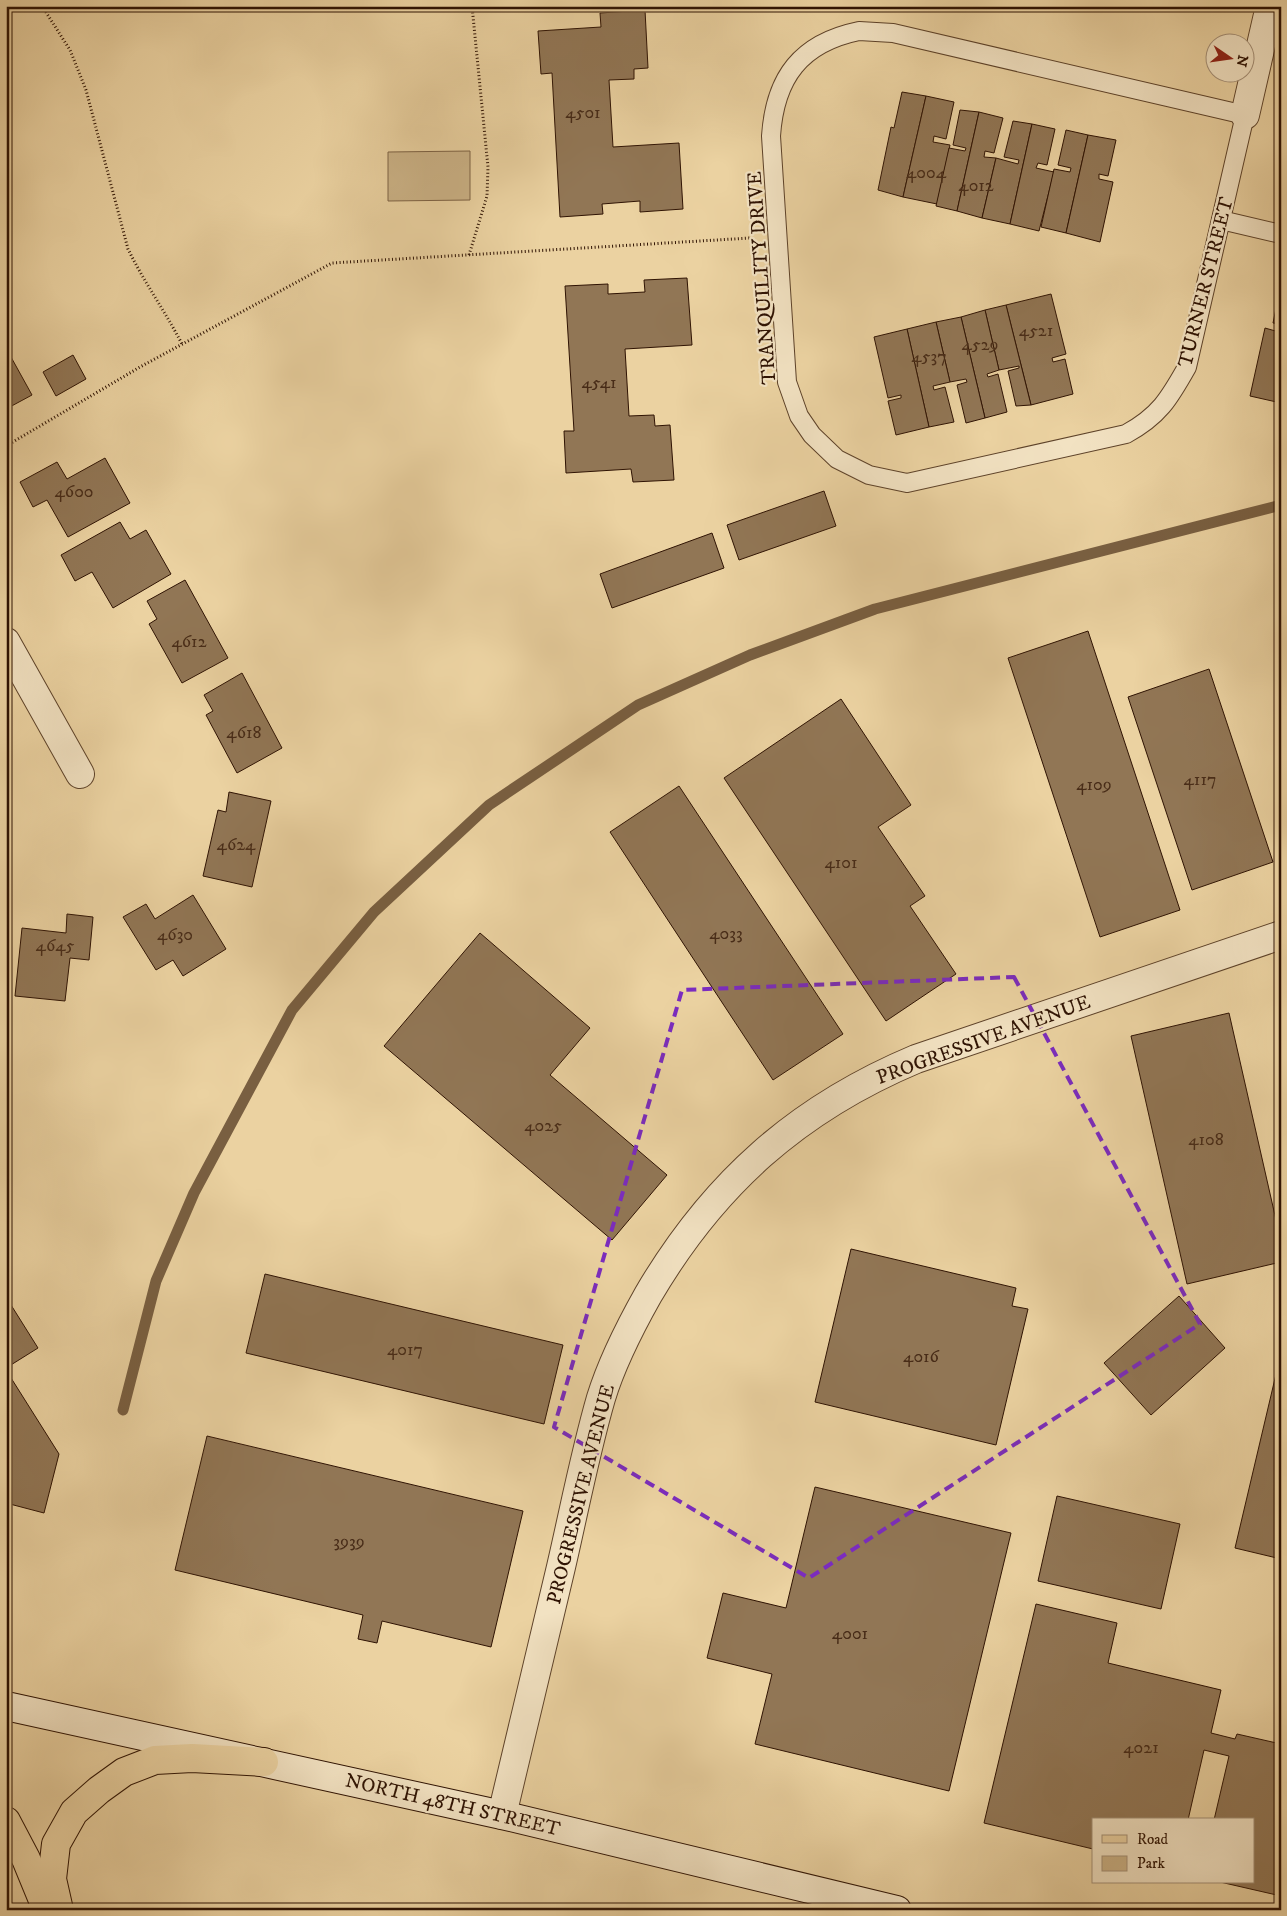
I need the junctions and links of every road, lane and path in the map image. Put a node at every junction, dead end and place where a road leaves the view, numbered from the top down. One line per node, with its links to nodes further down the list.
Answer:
1 (42, 6): 9 (path)
2 (472, 6): 8 (path)
3 (1270, 6): 4 (street, TURNER STREET)
4 (1245, 115): 5 (lane, TURNER STREET); 7 (lane, TRANQUILITY DRIVE)
5 (1220, 220): 6 (lane); 11 (lane, TURNER STREET)
6 (1281, 234)
7 (778, 237): 8 (path); 11 (lane, TRANQUILITY DRIVE)
8 (469, 255): 9 (path)
9 (182, 344): 10 (path)
10 (6, 446)
11 (907, 482)
12 (6, 642): 13 (street)
13 (80, 774)
14 (1281, 935): 17 (street, PROGRESSIVE AVENUE)
15 (6, 1706): 16 (street, NORTH 48TH STREET)
16 (264, 1762): 17 (street, NORTH 48TH STREET); 20 (main road)
17 (502, 1815): 21 (street, NORTH 48TH STREET)
18 (6, 1821): 19 (main road)
19 (47, 1910)
20 (59, 1910)
21 (897, 1910)

